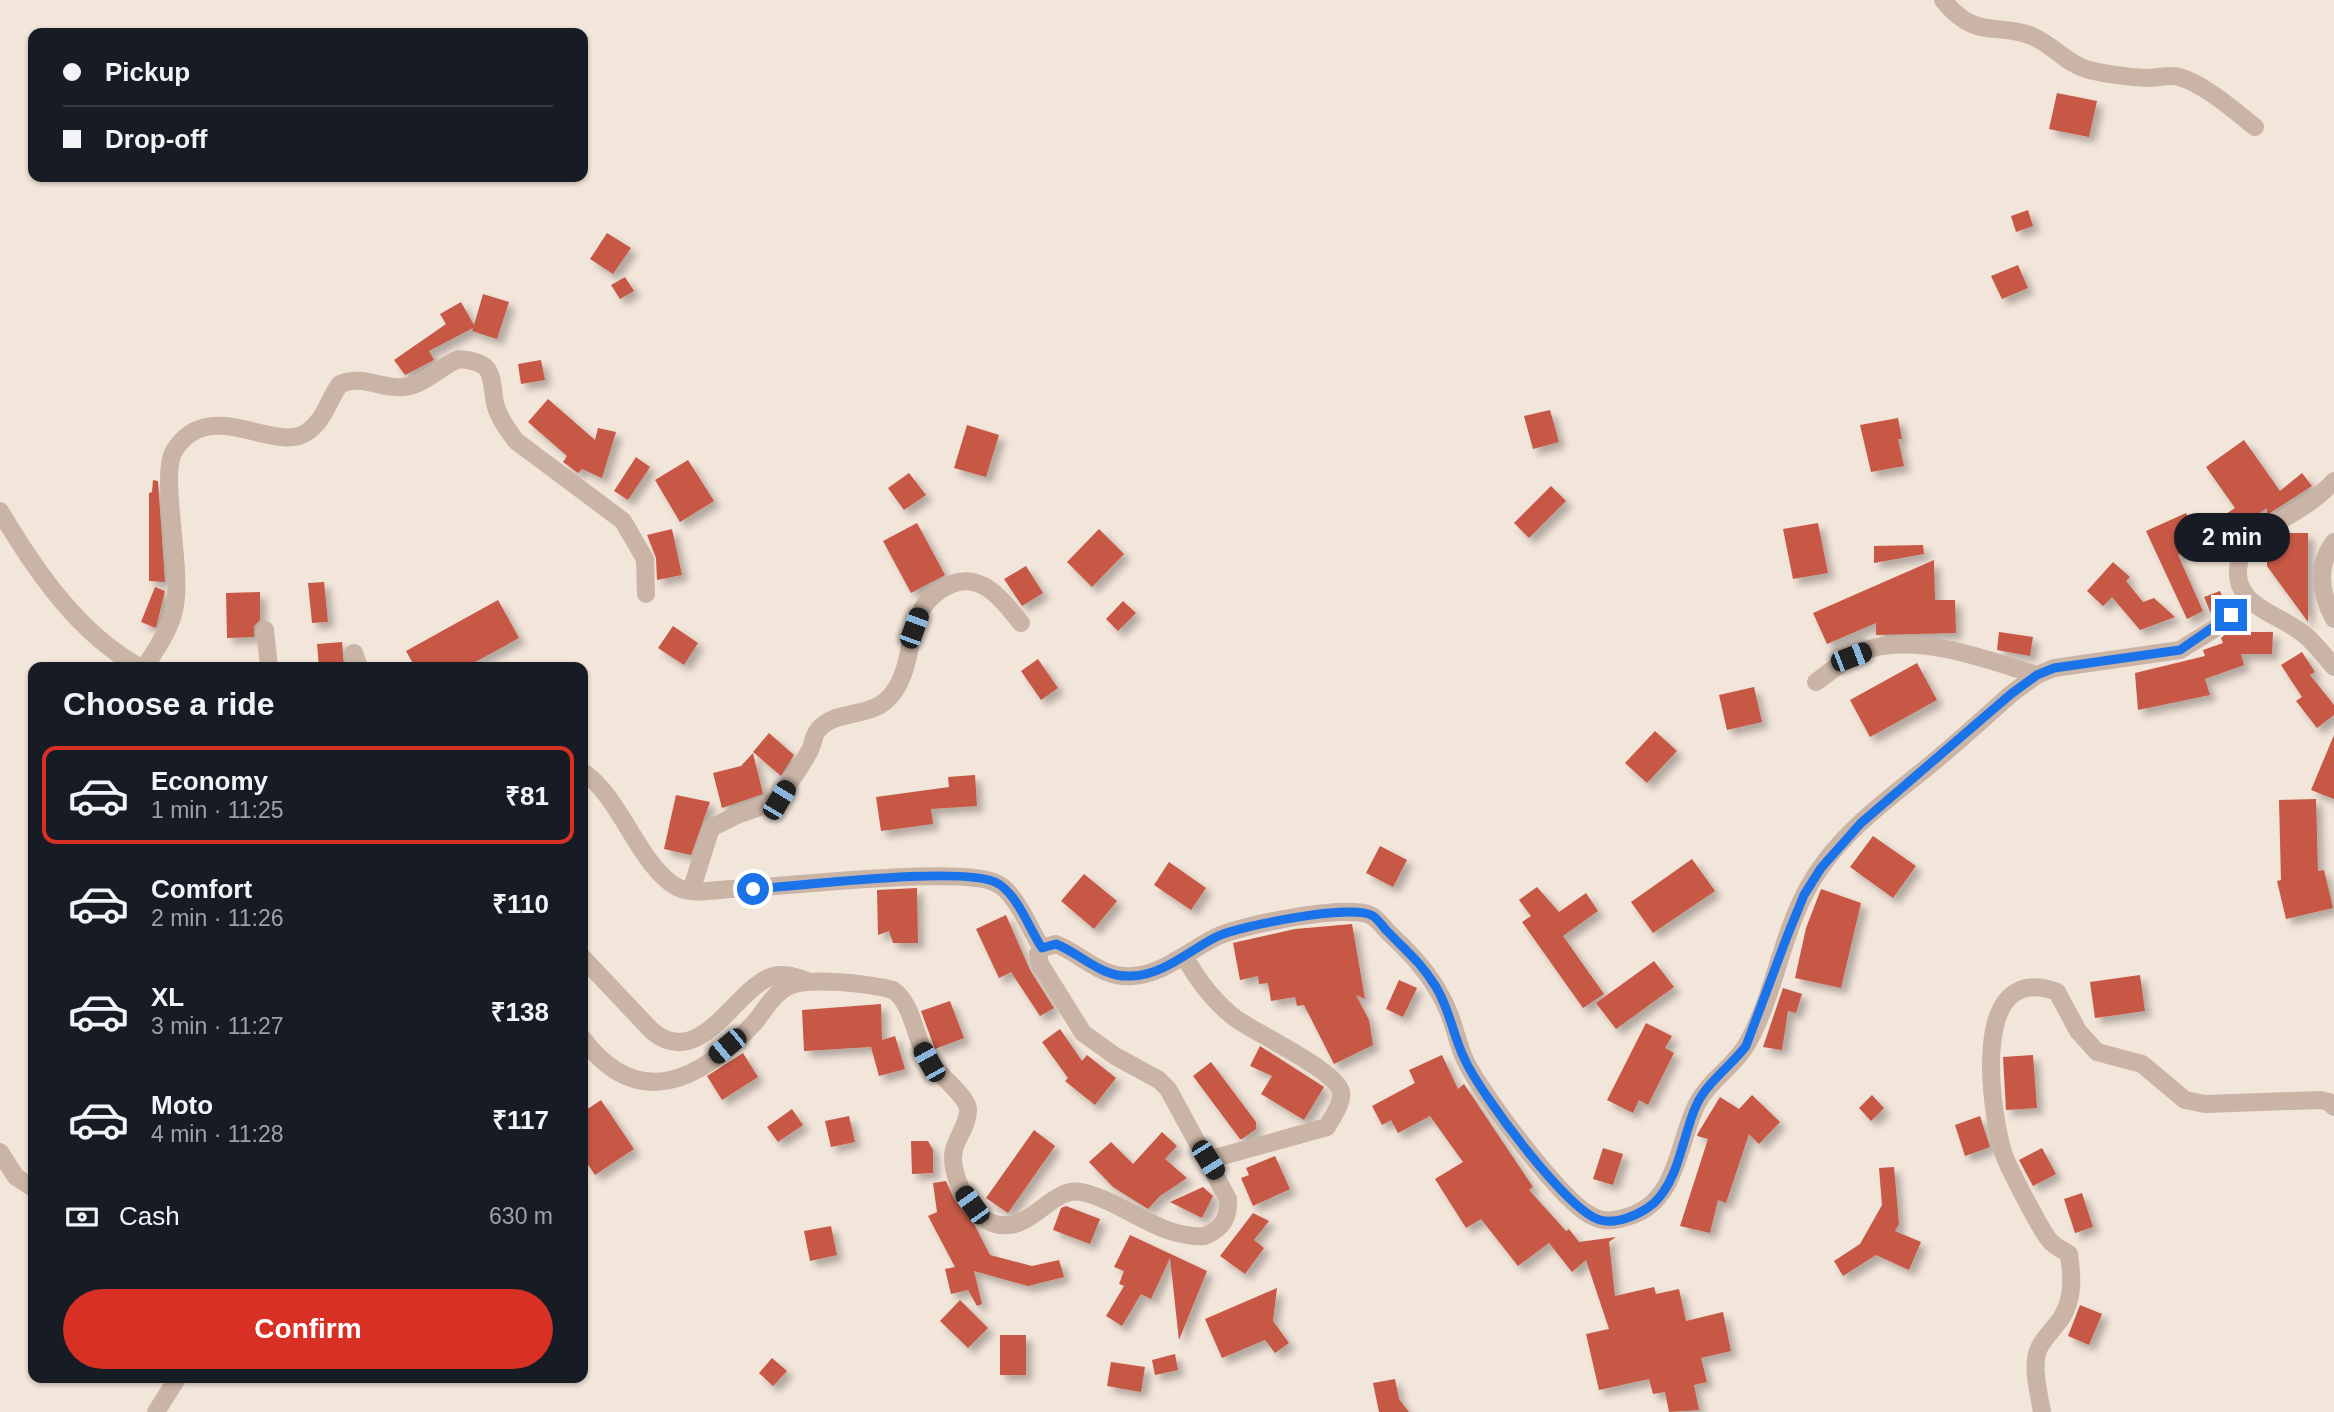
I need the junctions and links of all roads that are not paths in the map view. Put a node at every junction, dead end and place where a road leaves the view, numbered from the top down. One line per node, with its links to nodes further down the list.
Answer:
1 (1943, 0): 2 (street)
2 (2255, 127)
3 (2334, 481): 7 (street)
4 (0, 511): 11 (street)
5 (2334, 542): 8 (street)
6 (646, 594): 12 (street)
7 (2248, 601): 14 (street); 15 (street)
8 (2334, 619)
9 (1021, 623): 18 (street)
10 (265, 629): 13 (street)
11 (132, 662)
12 (148, 662)
13 (268, 662)
14 (2334, 667)
15 (2037, 675): 16 (street); 20 (street)
16 (1816, 682)
17 (588, 775): 18 (street)
18 (691, 891): 19 (street)
19 (1042, 948): 20 (street); 26 (street)
20 (1184, 956): 26 (street)
21 (588, 963): 22 (street)
22 (812, 982): 23 (street); 26 (street)
23 (588, 1044)
24 (2334, 1107): 30 (street)
25 (0, 1152): 27 (street)
26 (1208, 1160)
27 (28, 1185)
28 (173, 1383): 29 (street)
29 (156, 1412)
30 (2042, 1412)

